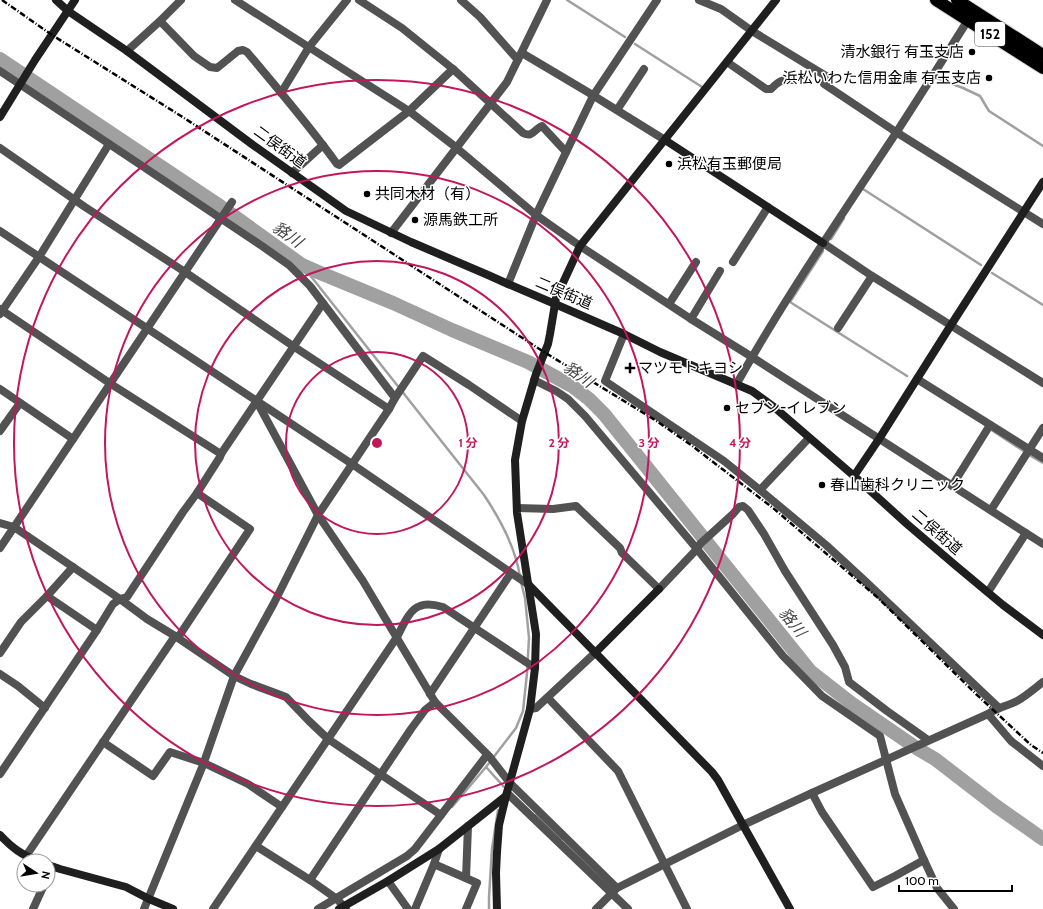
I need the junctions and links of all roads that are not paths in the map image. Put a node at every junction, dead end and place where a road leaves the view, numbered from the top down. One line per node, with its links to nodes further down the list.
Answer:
1 (56, 0): 14 (street, 二俣街道)
2 (75, 0): 14 (street)
3 (181, 0): 16 (street)
4 (235, 0): 18 (street)
5 (347, 0): 18 (street)
6 (359, 0): 25 (street)
7 (461, 0): 21 (street)
8 (547, 0): 21 (street)
9 (657, 0): 30 (street)
10 (699, 0): 17 (street)
11 (776, 0): 17 (street)
12 (936, 0): 15 (highway, 152)
13 (961, 1): 20 (highway, 152)
14 (68, 11): 19 (street, 二俣街道); 28 (street)
15 (968, 20): 23 (highway, 152); 35 (street)
16 (160, 21): 19 (street); 29 (street)
17 (752, 31): 22 (street); 35 (street)
18 (309, 47): 29 (street); 33 (street)
19 (127, 51): 42 (street, 二俣街道)
20 (1043, 55)
21 (520, 56): 30 (street); 31 (street)
22 (728, 62): 27 (street); 36 (street)
23 (1043, 68)
24 (644, 69): 32 (street)
25 (453, 70): 31 (street); 33 (street)
26 (0, 71): 28 (street)
27 (792, 80)
28 (20, 84): 34 (street); 37 (street)
29 (281, 93): 38 (street)
30 (593, 96): 32 (street); 41 (street)
31 (490, 104): 40 (street); 41 (street)
32 (617, 110): 36 (street)
33 (409, 112): 38 (street); 40 (street)
34 (0, 117)
35 (896, 132): 47 (street); 53 (street)
36 (664, 140): 46 (street); 54 (street)
37 (109, 144): 44 (street); 49 (street)
38 (324, 145): 42 (street)
39 (0, 148): 44 (street)
40 (456, 149): 48 (street); 52 (street)
41 (566, 152): 48 (street)
42 (292, 173): 52 (street, 二俣街道)
43 (1043, 182): 47 (street)
44 (74, 199): 55 (street); 59 (street)
45 (232, 202): 49 (street)
46 (768, 207): 53 (street); 57 (street)
47 (1024, 212): 50 (street); 67 (street)
48 (536, 215): 54 (street); 61 (street)
49 (221, 218): 59 (street); 62 (street)
50 (1043, 224)
51 (0, 231): 55 (street)
52 (391, 233): 61 (street, 二俣街道)
53 (823, 243): 60 (street); 72 (street)
54 (580, 246): 63 (street); 64 (street)
55 (39, 256): 65 (street); 69 (street)
56 (696, 262): 64 (street)
57 (733, 262)
58 (720, 271): 66 (street)
59 (185, 272): 69 (street); 71 (street)
60 (872, 276): 67 (street); 68 (street)
61 (508, 284): 63 (street, 二俣街道)
62 (323, 303): 71 (street); 79 (street)
63 (555, 304): 70 (street, 二俣街道); 73 (street)
64 (669, 304): 66 (street)
65 (1, 312): 75 (street)
66 (691, 319): 72 (street)
67 (951, 325): 74 (street); 76 (street)
68 (838, 328)
69 (146, 329): 75 (street); 80 (street)
70 (624, 334): 77 (street, 二俣街道); 96 (street)
71 (293, 346): 80 (street); 82 (street)
72 (752, 357): 77 (street); 89 (street)
73 (535, 377): 83 (street); 105 (street)
74 (917, 378): 84 (street); 89 (street)
75 (110, 384): 88 (street); 91 (street)
76 (1043, 384)
77 (736, 385): 87 (street, 二俣街道)
78 (0, 389): 81 (street)
79 (396, 396): 82 (street); 83 (street)
80 (256, 401): 91 (street); 93 (street); 100 (street)
81 (20, 403): 86 (street); 88 (street)
82 (389, 409): 93 (street)
83 (522, 421): 98 (street)
84 (989, 428): 90 (street); 95 (street)
85 (1043, 428): 90 (street)
86 (0, 431)
87 (809, 438): 94 (street, 二俣街道); 96 (street)
88 (73, 439): 102 (street)
89 (879, 440): 94 (street); 95 (street)
90 (1029, 450): 92 (street); 99 (street)
91 (221, 454): 97 (street)
92 (1043, 458)
93 (352, 464): 100 (street); 108 (street)
94 (854, 476): 111 (street, 二俣街道)
95 (952, 486): 99 (street)
96 (760, 490): 129 (street)
97 (197, 493): 113 (street); 117 (street)
98 (517, 508): 109 (street); 110 (street)
99 (991, 510): 103 (street)
100 (318, 515): 118 (street); 123 (street)
101 (0, 523): 102 (street)
102 (14, 527): 106 (street); 107 (street)
103 (1026, 533): 104 (street); 111 (street)
104 (1043, 544)
105 (699, 547): 110 (street); 133 (street); 136 (street)
106 (0, 548)
107 (73, 567): 112 (street); 113 (street)
108 (513, 575): 109 (street); 114 (street)
109 (528, 584): 120 (street); 121 (street)
110 (659, 589): 120 (street)
111 (988, 592): 116 (street, 二俣街道)
112 (47, 596): 115 (street); 119 (street)
113 (120, 599): 115 (street); 117 (street)
114 (475, 628): 118 (street); 121 (street); 125 (street)
115 (97, 630): 128 (street)
116 (1043, 635)
117 (175, 636): 123 (street); 134 (street)
118 (397, 637): 125 (street); 132 (street)
119 (0, 653)
120 (595, 653): 126 (street); 146 (street)
121 (530, 665): 130 (street)
122 (0, 674): 128 (street)
123 (234, 676): 132 (street); 137 (street)
124 (1043, 682): 129 (street)
125 (430, 694): 127 (street)
126 (548, 698): 130 (street); 155 (street)
127 (435, 702): 135 (street); 140 (street)
128 (45, 708): 139 (street)
129 (999, 708): 131 (street)
130 (530, 709): 141 (street)
131 (988, 714): 133 (street); 138 (street)
132 (328, 739): 140 (street); 144 (street)
133 (928, 740): 136 (street)
134 (103, 742): 137 (street); 152 (street)
135 (488, 755): 141 (street); 145 (street)
136 (886, 760): 142 (street); 153 (street)
137 (204, 763): 144 (street); 162 (street)
138 (1043, 766)
139 (0, 774)
140 (381, 775): 145 (street); 158 (street)
141 (510, 783): 143 (street); 160 (street)
142 (812, 793): 146 (street); 153 (street)
143 (506, 794): 147 (street); 160 (street); 172 (street)
144 (282, 807): 149 (street)
145 (441, 815): 163 (street)
146 (743, 825): 155 (street); 176 (street)
147 (468, 826): 150 (street); 157 (street)
148 (0, 835): 151 (street)
149 (256, 846): 158 (street); 167 (street)
150 (439, 849): 154 (street); 159 (street)
151 (22, 853)
152 (28, 853)
153 (924, 860): 177 (street)
154 (434, 864): 157 (street); 170 (street)
155 (664, 864): 160 (street); 175 (street)
156 (56, 868): 162 (street)
157 (466, 878): 171 (street)
158 (310, 880): 163 (street)
159 (388, 881): 163 (street); 169 (street)
160 (614, 890): 173 (street); 174 (street)
161 (40, 893): 164 (street)
162 (149, 899): 165 (street); 166 (street)
163 (341, 904): 168 (street)
164 (33, 909)
165 (144, 909)
166 (173, 909)
167 (213, 909)
168 (318, 909)
169 (408, 909)
170 (415, 909)
171 (466, 909)
172 (497, 909)
173 (596, 909)
174 (628, 909)
175 (687, 909)
176 (790, 909)
177 (954, 909)

